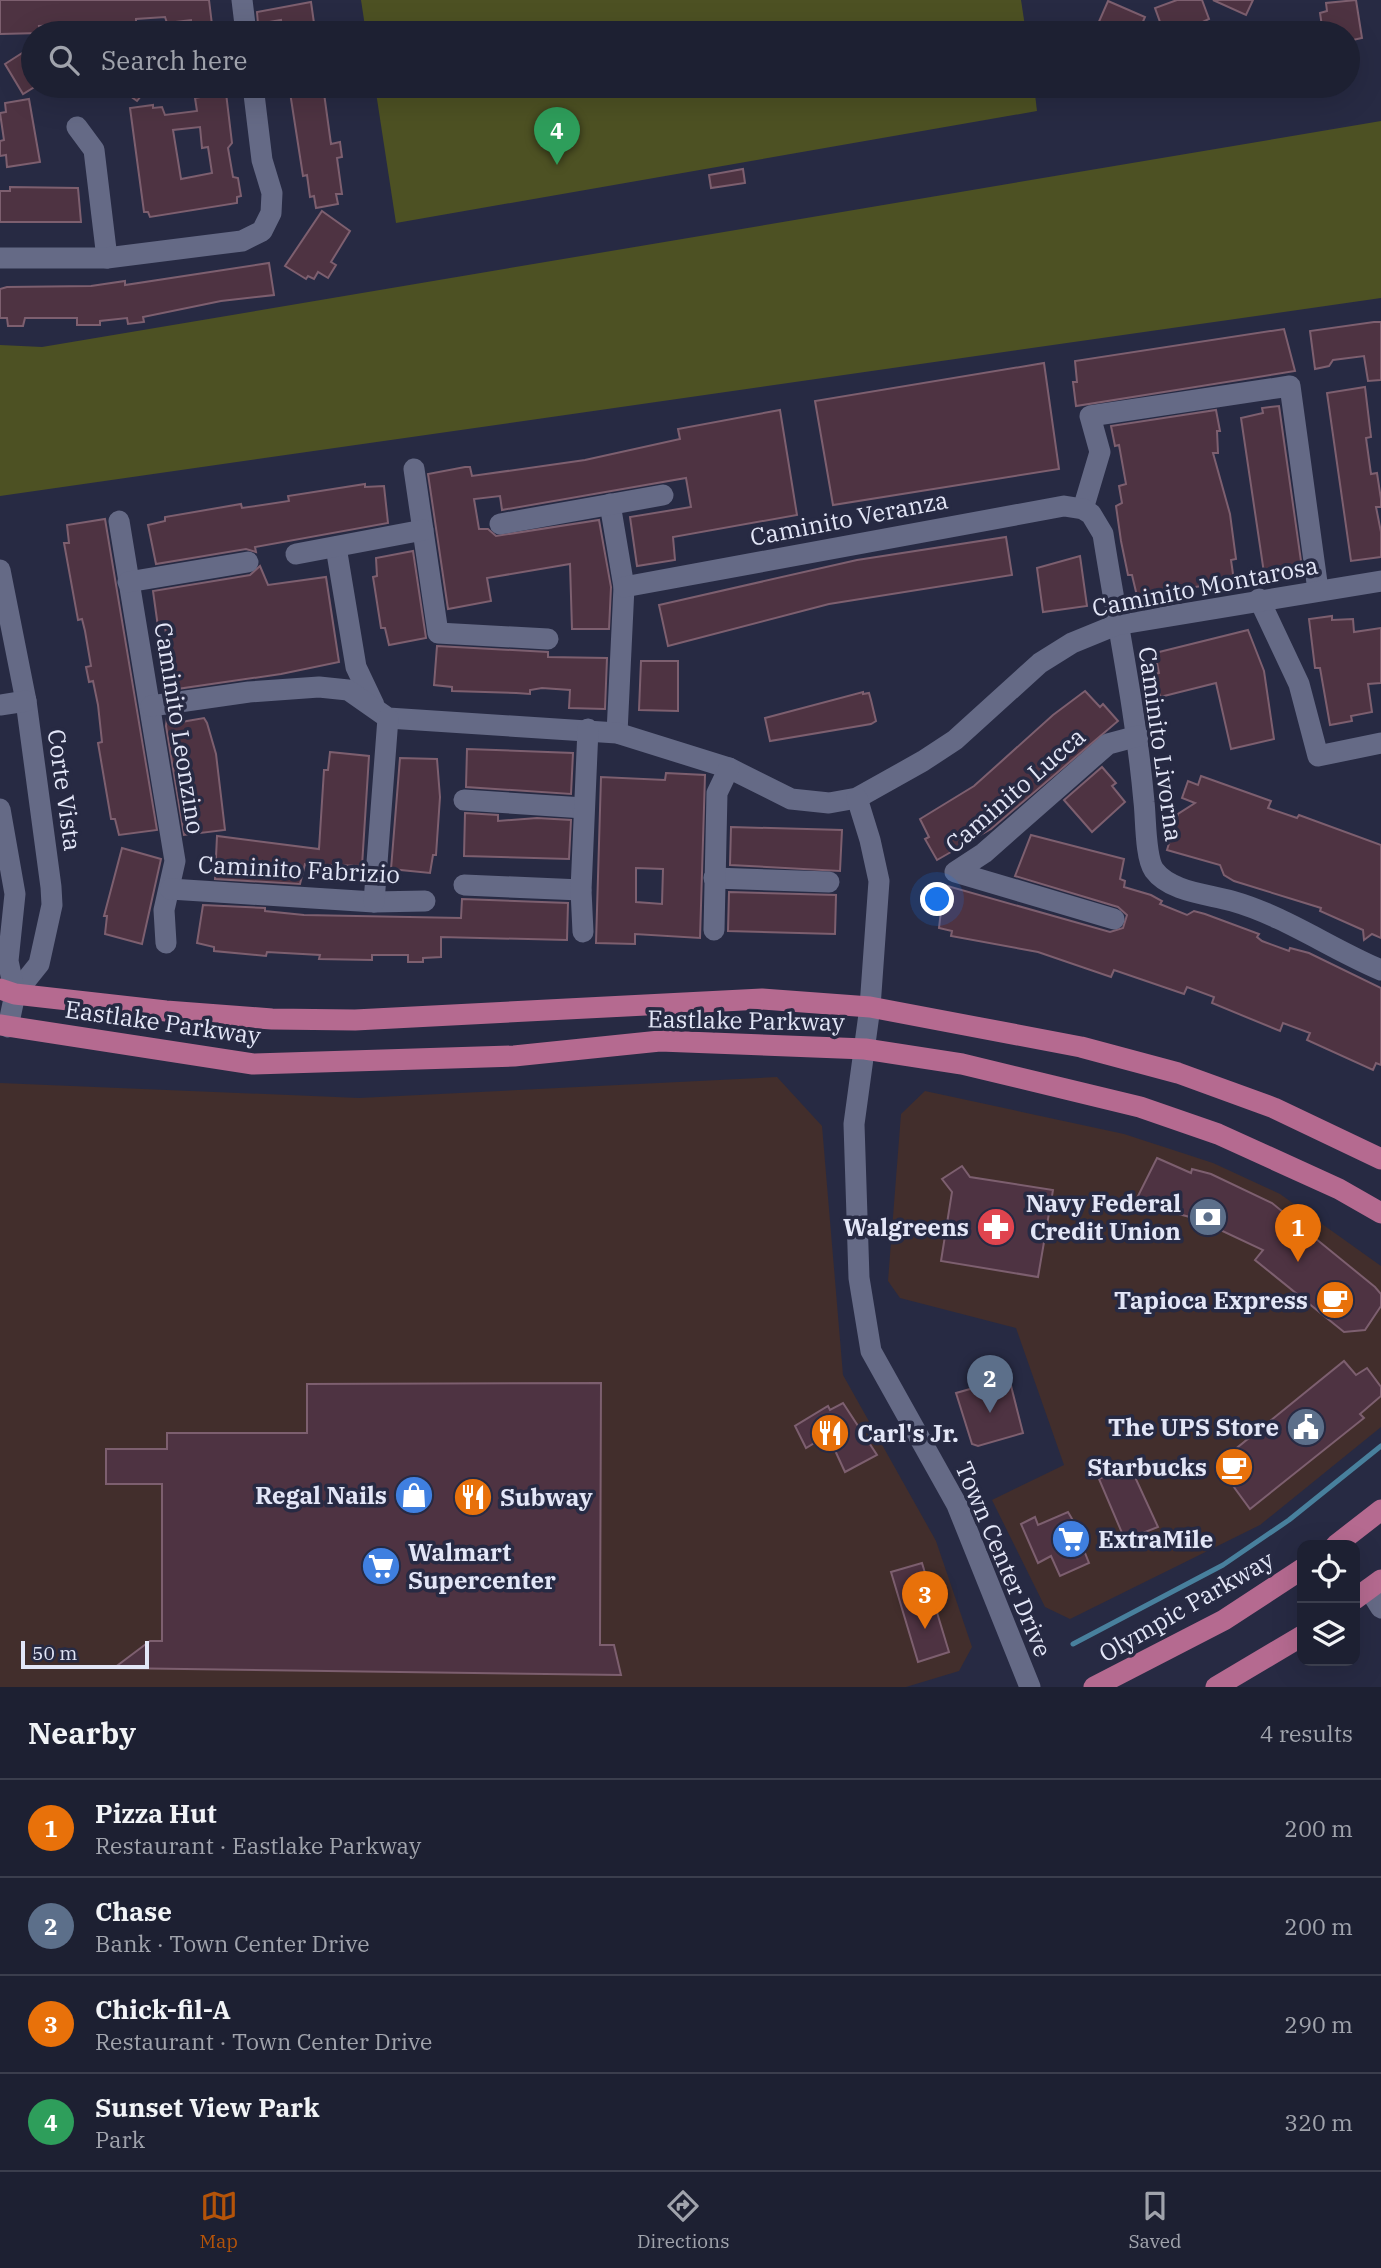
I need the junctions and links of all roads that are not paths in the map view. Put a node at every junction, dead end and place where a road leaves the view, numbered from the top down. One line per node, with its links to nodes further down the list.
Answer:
1 (243, 0): 2 (street)
2 (245, 21)
3 (254, 98): 6 (street)
4 (77, 127): 6 (street)
5 (0, 258): 6 (street)
6 (107, 258)
7 (414, 469): 13 (street)
8 (663, 495): 9 (street)
9 (610, 504): 12 (street); 20 (street)
10 (1083, 509): 20 (street, Caminito Veranza); 21 (street); 23 (street, Caminito Livorna)
11 (119, 522): 19 (street, Caminito Leonzino)
12 (500, 524)
13 (423, 530): 14 (street); 24 (street)
14 (336, 547): 15 (street); 28 (street)
15 (296, 554)
16 (248, 562): 19 (street)
17 (0, 570): 25 (street, Corte Vista)
18 (1381, 581): 21 (street, Caminito Montarosa)
19 (128, 582): 27 (street, Caminito Leonzino)
20 (624, 587): 30 (street)
21 (1318, 590): 22 (street, Caminito Montarosa)
22 (1259, 599): 23 (street, Caminito Montarosa); 32 (street)
23 (1116, 625): 31 (street, Caminito Livorna); 34 (street, Caminito Montarosa)
24 (548, 639)
25 (26, 701): 26 (street, Corte Vista); 41 (street, Corte Vista)
26 (0, 705)
27 (151, 706): 28 (street, Caminito Montarosa); 42 (street, Caminito Leonzino)
28 (382, 712): 29 (street, Caminito Montarosa); 46 (street)
29 (588, 729): 30 (street, Caminito Montarosa); 36 (street)
30 (617, 733): 33 (street, Caminito Montarosa)
31 (1138, 736): 47 (street, Caminito Lucca); 53 (street, Caminito Livorna)
32 (1381, 743)
33 (729, 768): 34 (street, Caminito Montarosa); 38 (street)
34 (857, 798): 55 (street, Town Center Drive)
35 (464, 800): 36 (street)
36 (584, 808): 43 (street)
37 (0, 809): 44 (street, Corte Vista)
38 (714, 878): 39 (street); 50 (street)
39 (829, 882)
40 (464, 885): 43 (street)
41 (51, 887): 44 (street, Corte Vista); 49 (street, Corte Vista)
42 (170, 889): 46 (street, Caminito Fabrizio); 52 (street, Caminito Leonzino)
43 (581, 890): 51 (street)
44 (15, 894): 48 (street, Corte Vista)
45 (425, 901): 46 (street, Caminito Fabrizio)
46 (374, 902)
47 (1114, 919)
48 (12, 926): 49 (street); 54 (street, Corte Vista)
49 (47, 928): 54 (street, Corte Vista)
50 (713, 930)
51 (583, 932)
52 (166, 943)
53 (1381, 970)
54 (7, 991): 55 (main road, Eastlake Parkway); 56 (street, Corte Vista)
55 (870, 1007): 57 (street, Town Center Drive); 58 (main road, Eastlake Parkway)
56 (4, 1026): 57 (main road, Eastlake Parkway)
57 (865, 1049): 59 (main road, Eastlake Parkway); 66 (street, Town Center Drive)
58 (1381, 1159)
59 (1381, 1213)
60 (1381, 1510): 61 (main road)
61 (1342, 1540)
62 (1297, 1572): 67 (main road, Olympic Parkway)
63 (1368, 1589): 64 (street)
64 (1381, 1608)
65 (1297, 1639): 68 (main road)
66 (1030, 1687)
67 (1094, 1687)
68 (1216, 1687)

